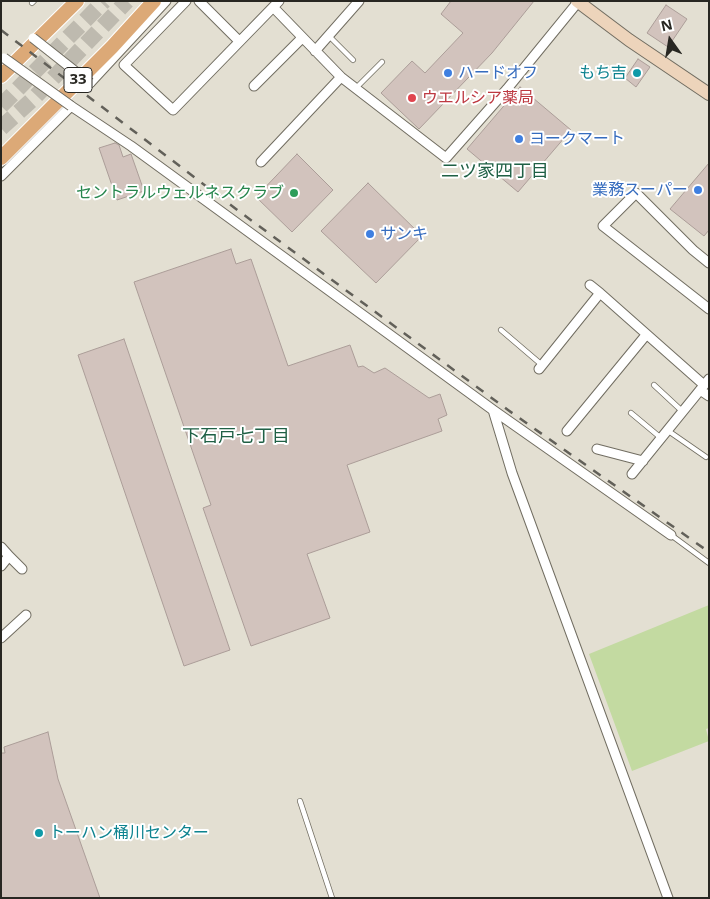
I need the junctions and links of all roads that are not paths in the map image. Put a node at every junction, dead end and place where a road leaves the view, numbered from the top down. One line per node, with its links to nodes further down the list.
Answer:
1 (68, 1): 14 (street, bridge)
2 (77, 1): 19 (main road)
3 (154, 1): 25 (main road, 33)
4 (166, 1): 14 (street)
5 (186, 1): 18 (street)
6 (200, 1): 12 (street)
7 (359, 1): 10 (street)
8 (577, 2): 22 (street); 23 (main road)
9 (276, 4): 11 (street); 12 (street)
10 (329, 36): 13 (street); 16 (lane)
11 (302, 38): 13 (street); 21 (street)
12 (240, 41): 18 (street)
13 (315, 51): 20 (street)
14 (115, 56): 18 (street)
15 (2, 58): 24 (street, bridge)
16 (353, 60)
17 (382, 62): 22 (lane)
18 (124, 64)
19 (1, 76)
20 (341, 76): 22 (street); 26 (street)
21 (254, 86)
22 (356, 88)
23 (709, 94)
24 (71, 106): 27 (street); 38 (street)
25 (1, 158)
26 (261, 162)
27 (1, 176)
28 (709, 263): 31 (street)
29 (590, 285): 30 (street)
30 (600, 293): 33 (street); 34 (street)
31 (709, 309)
32 (501, 330): 34 (lane)
33 (646, 334): 35 (street); 42 (street)
34 (540, 367)
35 (704, 384): 37 (street); 39 (street)
36 (654, 385): 39 (lane)
37 (709, 396)
38 (493, 410): 48 (street); 58 (street)
39 (683, 411): 41 (street)
40 (631, 413): 43 (lane)
41 (667, 430): 43 (street); 45 (lane)
42 (567, 431)
43 (661, 438): 46 (street)
44 (597, 449): 46 (street)
45 (706, 456)
46 (643, 461): 47 (street)
47 (632, 474)
48 (670, 536): 51 (lane)
49 (1, 547): 50 (street)
50 (9, 556): 52 (street); 53 (street)
51 (709, 563)
52 (1, 566)
53 (22, 569)
54 (26, 615): 55 (street)
55 (1, 638)
56 (300, 801): 57 (lane)
57 (332, 898)
58 (668, 898)

